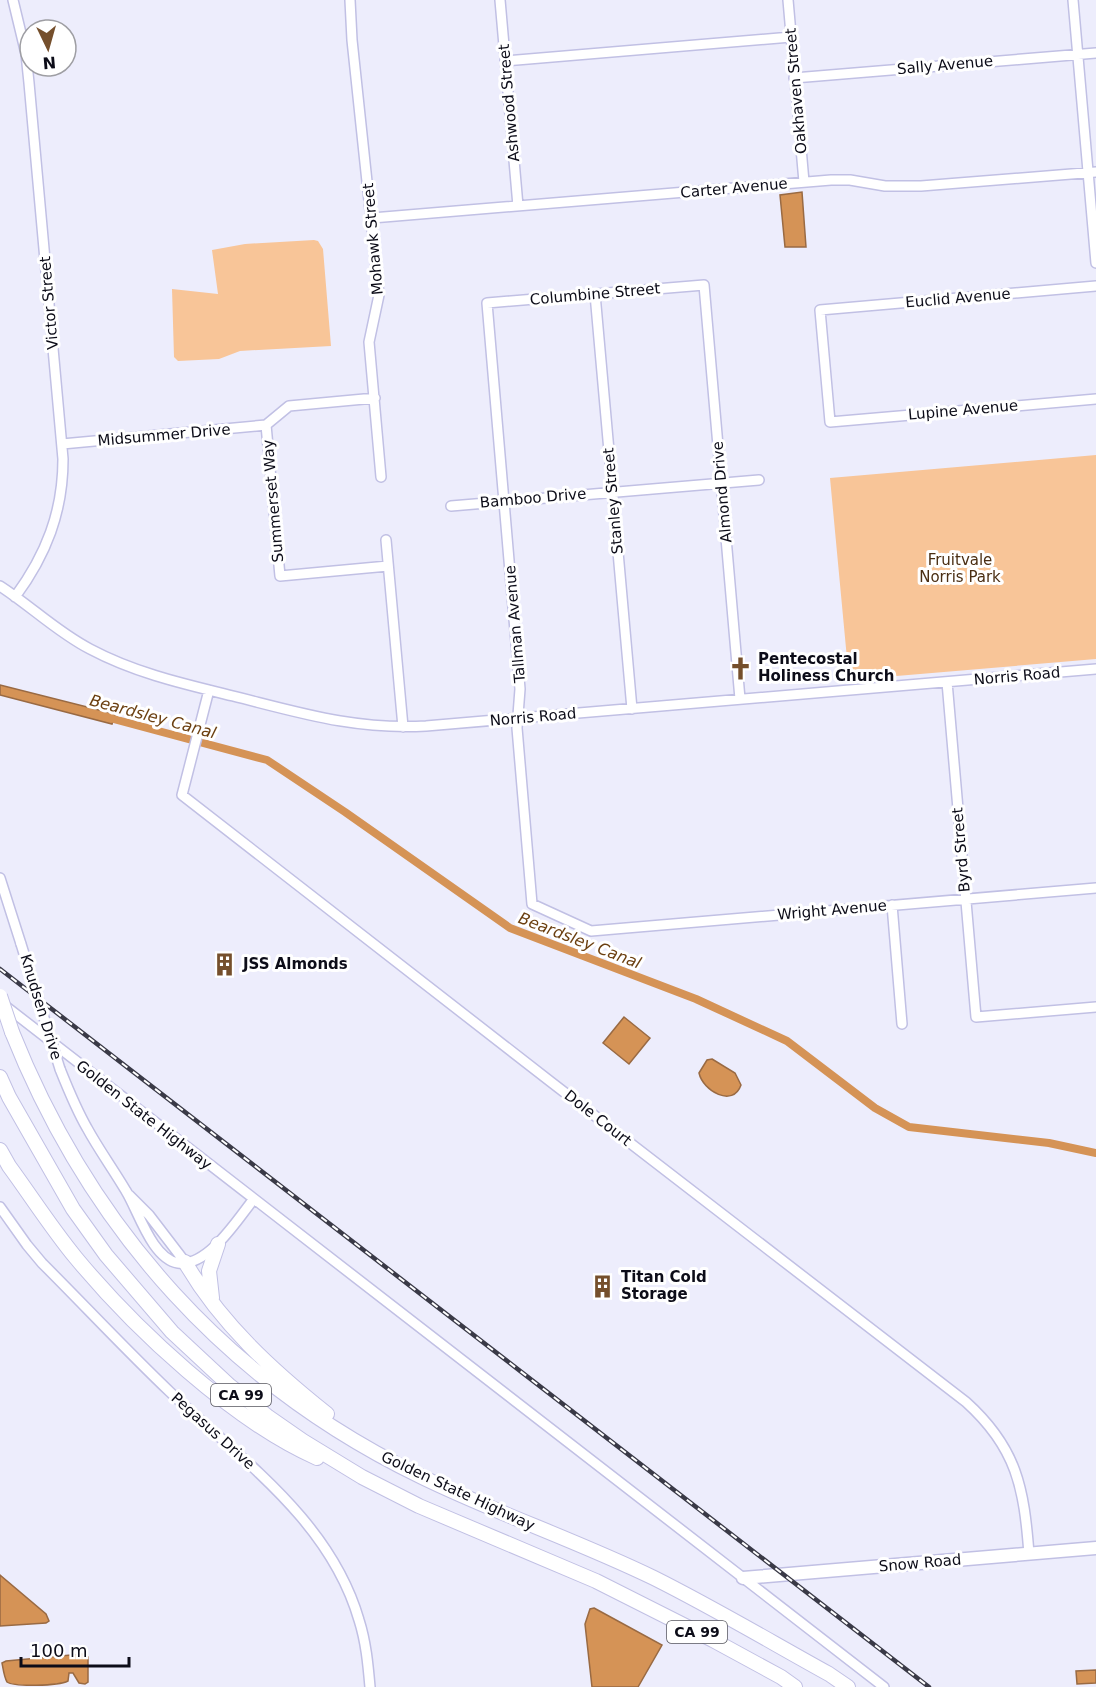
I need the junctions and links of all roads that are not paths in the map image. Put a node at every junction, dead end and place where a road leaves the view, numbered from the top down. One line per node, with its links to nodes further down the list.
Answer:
1 (13, 0): 24 (street, Victor Street)
2 (350, 0): 14 (street, Mohawk Street)
3 (500, 0): 9 (street, Ashwood Street)
4 (788, 0): 6 (street, Oakhaven Street)
5 (1073, 0): 8 (street)
6 (791, 37): 9 (street); 10 (street, Oakhaven Street)
7 (1096, 53): 8 (street, Sally Avenue)
8 (1077, 54): 10 (street, Sally Avenue); 11 (street)
9 (506, 61): 13 (street, Ashwood Street)
10 (794, 78): 12 (street, Oakhaven Street)
11 (1092, 172): 12 (street, Carter Avenue); 15 (street)
12 (804, 182): 13 (street, Carter Avenue)
13 (518, 206): 14 (street, Carter Avenue)
14 (372, 218): 20 (street, Mohawk Street)
15 (1096, 263)
16 (704, 285): 18 (street, Columbine Street); 27 (street, Almond Drive)
17 (1096, 286): 22 (street, Euclid Avenue)
18 (595, 294): 19 (street, Columbine Street); 28 (street, Stanley Street)
19 (487, 303): 29 (street, Tallman Avenue)
20 (375, 398): 23 (street); 25 (street, Mohawk Street)
21 (1096, 399): 22 (street, Lupine Avenue)
22 (830, 422)
23 (266, 425): 24 (street, Midsummer Drive); 32 (street, Summerset Way)
24 (62, 444): 34 (street, Victor Street)
25 (381, 477)
26 (759, 480): 27 (street, Bamboo Drive)
27 (721, 482): 28 (street, Bamboo Drive); 38 (street, Almond Drive)
28 (613, 491): 29 (street, Bamboo Drive); 39 (street, Stanley Street)
29 (504, 501): 30 (street, Bamboo Drive); 40 (street, Tallman Avenue)
30 (450, 506)
31 (386, 540): 32 (street)
32 (388, 566): 41 (street)
33 (0, 586): 34 (street, Norris Road)
34 (15, 597): 37 (street, Norris Road)
35 (1096, 669): 36 (street, Norris Road)
36 (947, 682): 38 (street, Norris Road); 44 (street, Byrd Street)
37 (209, 690): 41 (street, Norris Road); 62 (street, Dole Court)
38 (740, 699): 39 (street, Norris Road)
39 (632, 709): 40 (street, Norris Road)
40 (516, 718): 41 (street, Norris Road); 46 (street, Tallman Avenue)
41 (403, 727)
42 (0, 878): 53 (street, Knudsen Drive, bridge)
43 (1096, 888): 44 (street, Wright Avenue)
44 (966, 899): 45 (street, Wright Avenue); 49 (street, Byrd Street)
45 (892, 905): 46 (street, Wright Avenue); 50 (street)
46 (570, 921)
47 (0, 996): 59 (highway, Golden State Highway / CA 99, bridge)
48 (0, 1002): 54 (street, Golden State Highway)
49 (1096, 1007)
50 (902, 1024)
51 (0, 1077): 60 (highway, Golden State Highway / CA 99)
52 (0, 1150): 60 (highway)
53 (128, 1193): 57 (street, Knudsen Drive); 57 (street, Knudsen Drive)
54 (253, 1200): 56 (street); 63 (street, Golden State Highway)
55 (0, 1207): 64 (street, Pegasus Drive)
56 (218, 1244): 57 (street); 58 (highway)
57 (185, 1262): 58 (highway)
58 (214, 1302): 59 (highway)
59 (370, 1450): 66 (highway, Golden State Highway / CA 99)
60 (362, 1477): 65 (highway, Golden State Highway / CA 99)
61 (1096, 1548): 62 (main road, Snow Road)
62 (1029, 1554): 63 (main road, Snow Road)
63 (743, 1578): 67 (street, Golden State Highway)
64 (370, 1687)
65 (795, 1687)
66 (848, 1687)
67 (884, 1687)

